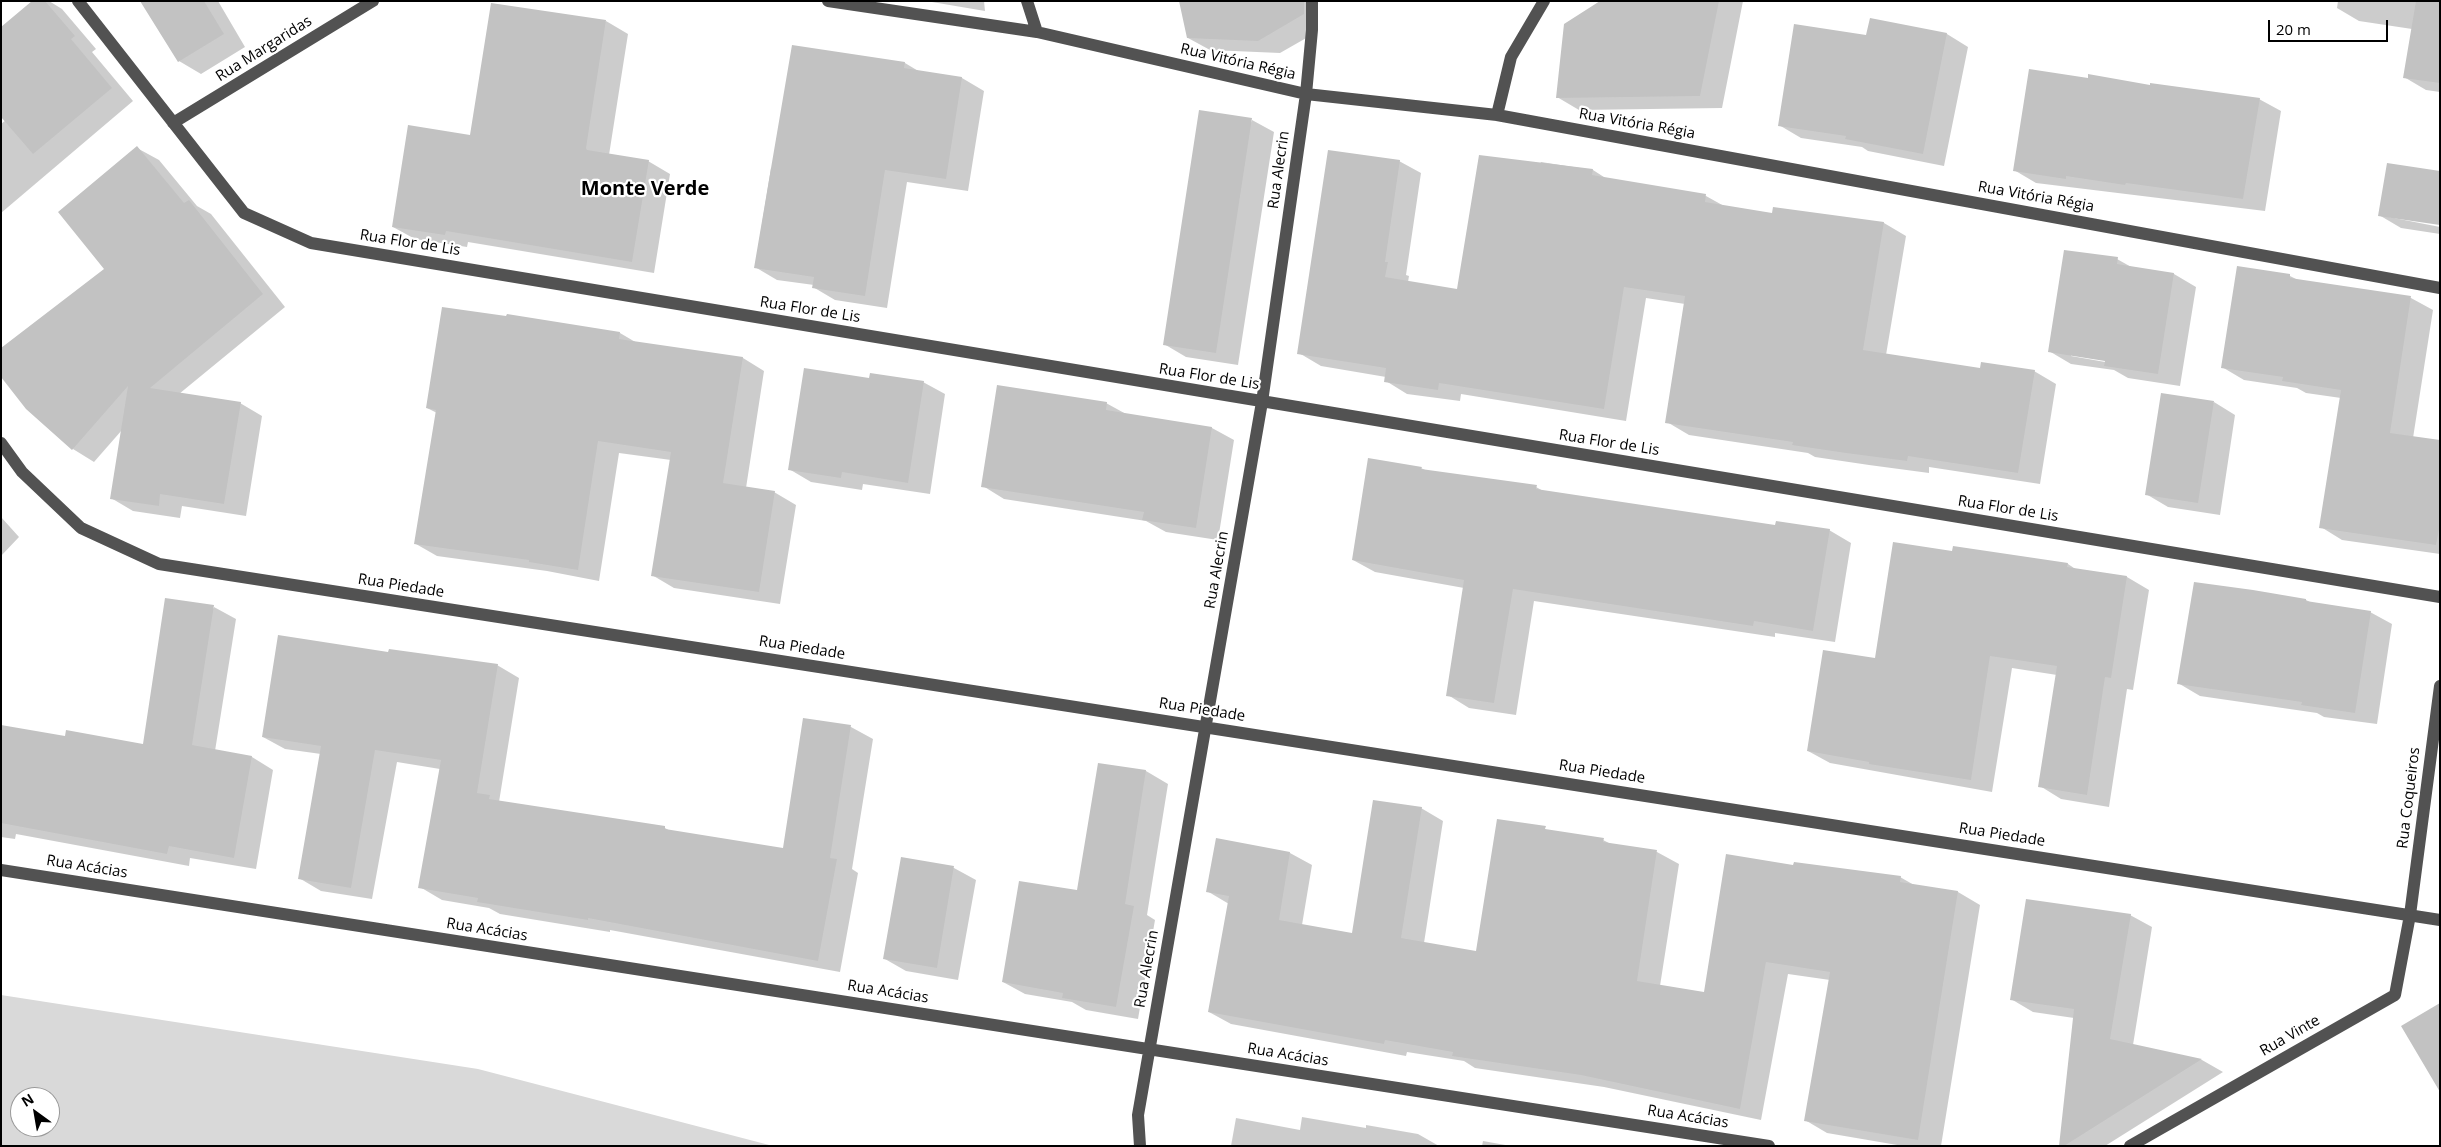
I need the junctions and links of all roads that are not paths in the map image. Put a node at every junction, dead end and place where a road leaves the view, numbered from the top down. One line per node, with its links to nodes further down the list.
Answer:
1 (78, 1): 10 (street, Rua Flor de Lis)
2 (372, 1): 10 (street, Rua Margaridas)
3 (828, 1): 7 (street, Rua Vitória Régia)
4 (1027, 1): 7 (street)
5 (1312, 1): 8 (street, Rua Alecrin)
6 (1544, 1): 9 (street)
7 (1037, 32): 8 (street, Rua Vitória Régia)
8 (1306, 94): 9 (street, Rua Vitória Régia); 12 (street, Rua Alecrin)
9 (1497, 114): 11 (street, Rua Vitória Régia)
10 (173, 124): 12 (street, Rua Flor de Lis)
11 (2440, 288)
12 (1262, 402): 14 (street, Rua Flor de Lis); 16 (street, Rua Alecrin)
13 (1, 443): 16 (street, Rua Piedade)
14 (2440, 597)
15 (2440, 686): 18 (street, Rua Coqueiros)
16 (1206, 727): 18 (street, Rua Piedade); 20 (street, Rua Alecrin)
17 (1, 870): 20 (street, Rua Acácias)
18 (2410, 915): 19 (street, Rua Piedade); 23 (street, Rua Vinte)
19 (2440, 920)
20 (1150, 1050): 21 (street, Rua Alecrin); 22 (street, Rua Acácias)
21 (1140, 1146)
22 (1769, 1146)
23 (2130, 1146)

